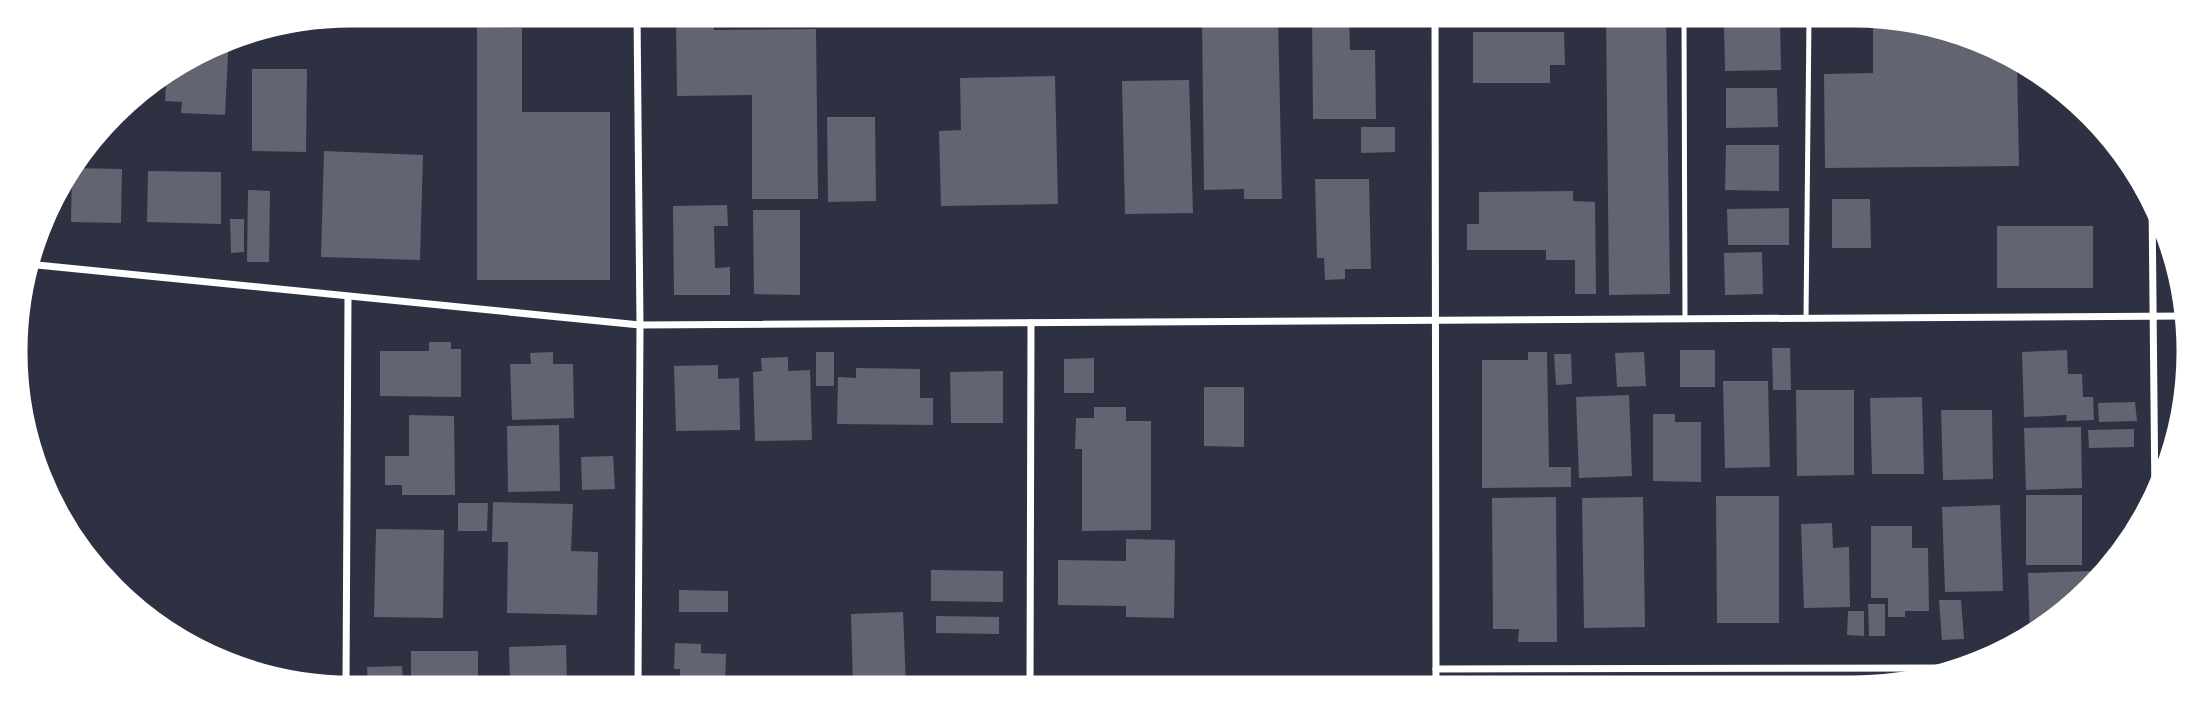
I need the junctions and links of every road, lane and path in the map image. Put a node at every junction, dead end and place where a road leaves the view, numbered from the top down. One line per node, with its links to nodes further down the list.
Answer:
1 (637, 23): 14 (street)
2 (1434, 23): 12 (street)
3 (1684, 23): 10 (lane)
4 (1810, 23): 11 (lane)
5 (2152, 218): 8 (street)
6 (34, 265): 7 (street)
7 (348, 297): 14 (street); 18 (street)
8 (2154, 316): 9 (street); 11 (street); 15 (street)
9 (2179, 316)
10 (1685, 319): 11 (street); 12 (street)
11 (1806, 319)
12 (1434, 322): 13 (street); 17 (street)
13 (1031, 323): 14 (street); 20 (street)
14 (640, 325): 19 (street)
15 (2155, 480)
16 (1941, 668): 17 (street)
17 (1436, 669): 21 (street)
18 (346, 680)
19 (638, 680)
20 (1030, 680)
21 (1436, 680)

